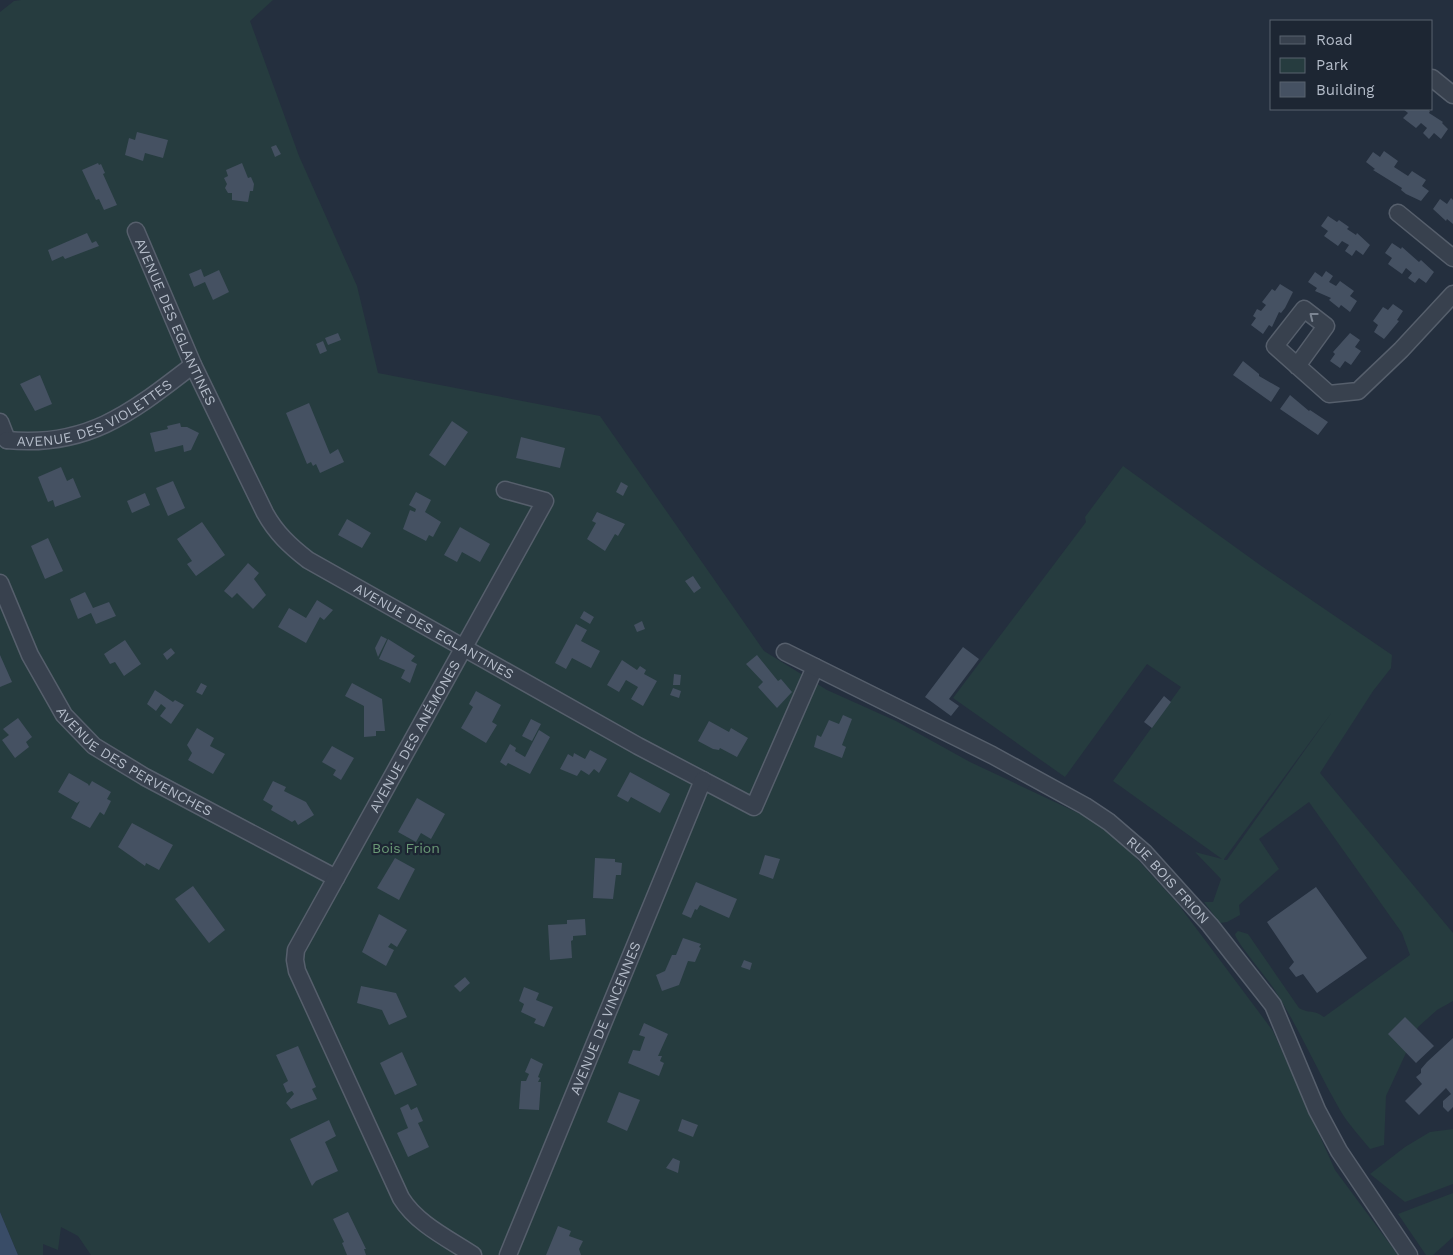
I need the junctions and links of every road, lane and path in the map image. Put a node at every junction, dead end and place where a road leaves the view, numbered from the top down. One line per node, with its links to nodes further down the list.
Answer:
1 (1433, 79): 2 (street)
2 (1453, 96)
3 (1398, 212): 5 (street)
4 (136, 231): 7 (street, AVENUE DES EGLANTINES)
5 (1453, 258)
6 (1453, 294): 8 (street)
7 (193, 365): 10 (street, AVENUE DES VIOLETTES); 13 (street, AVENUE DES EGLANTINES)
8 (1297, 366): 8 (street, one-way to 8)
9 (0, 422): 10 (street, AVENUE DES VIOLETTES)
10 (3, 443)
11 (504, 490): 13 (street, AVENUE DES ANÉMONES)
12 (0, 582): 17 (street, AVENUE DES PERVENCHES)
13 (464, 648): 16 (street, AVENUE DES EGLANTINES); 17 (street, AVENUE DES ANÉMONES)
14 (785, 652): 15 (street, RUE BOIS FRION)
15 (815, 667): 16 (street, AVENUE DES EGLANTINES); 20 (street, RUE BOIS FRION)
16 (703, 780): 19 (street, AVENUE DE VINCENNES)
17 (336, 878): 18 (street)
18 (474, 1255)
19 (508, 1255)
20 (1409, 1255)

